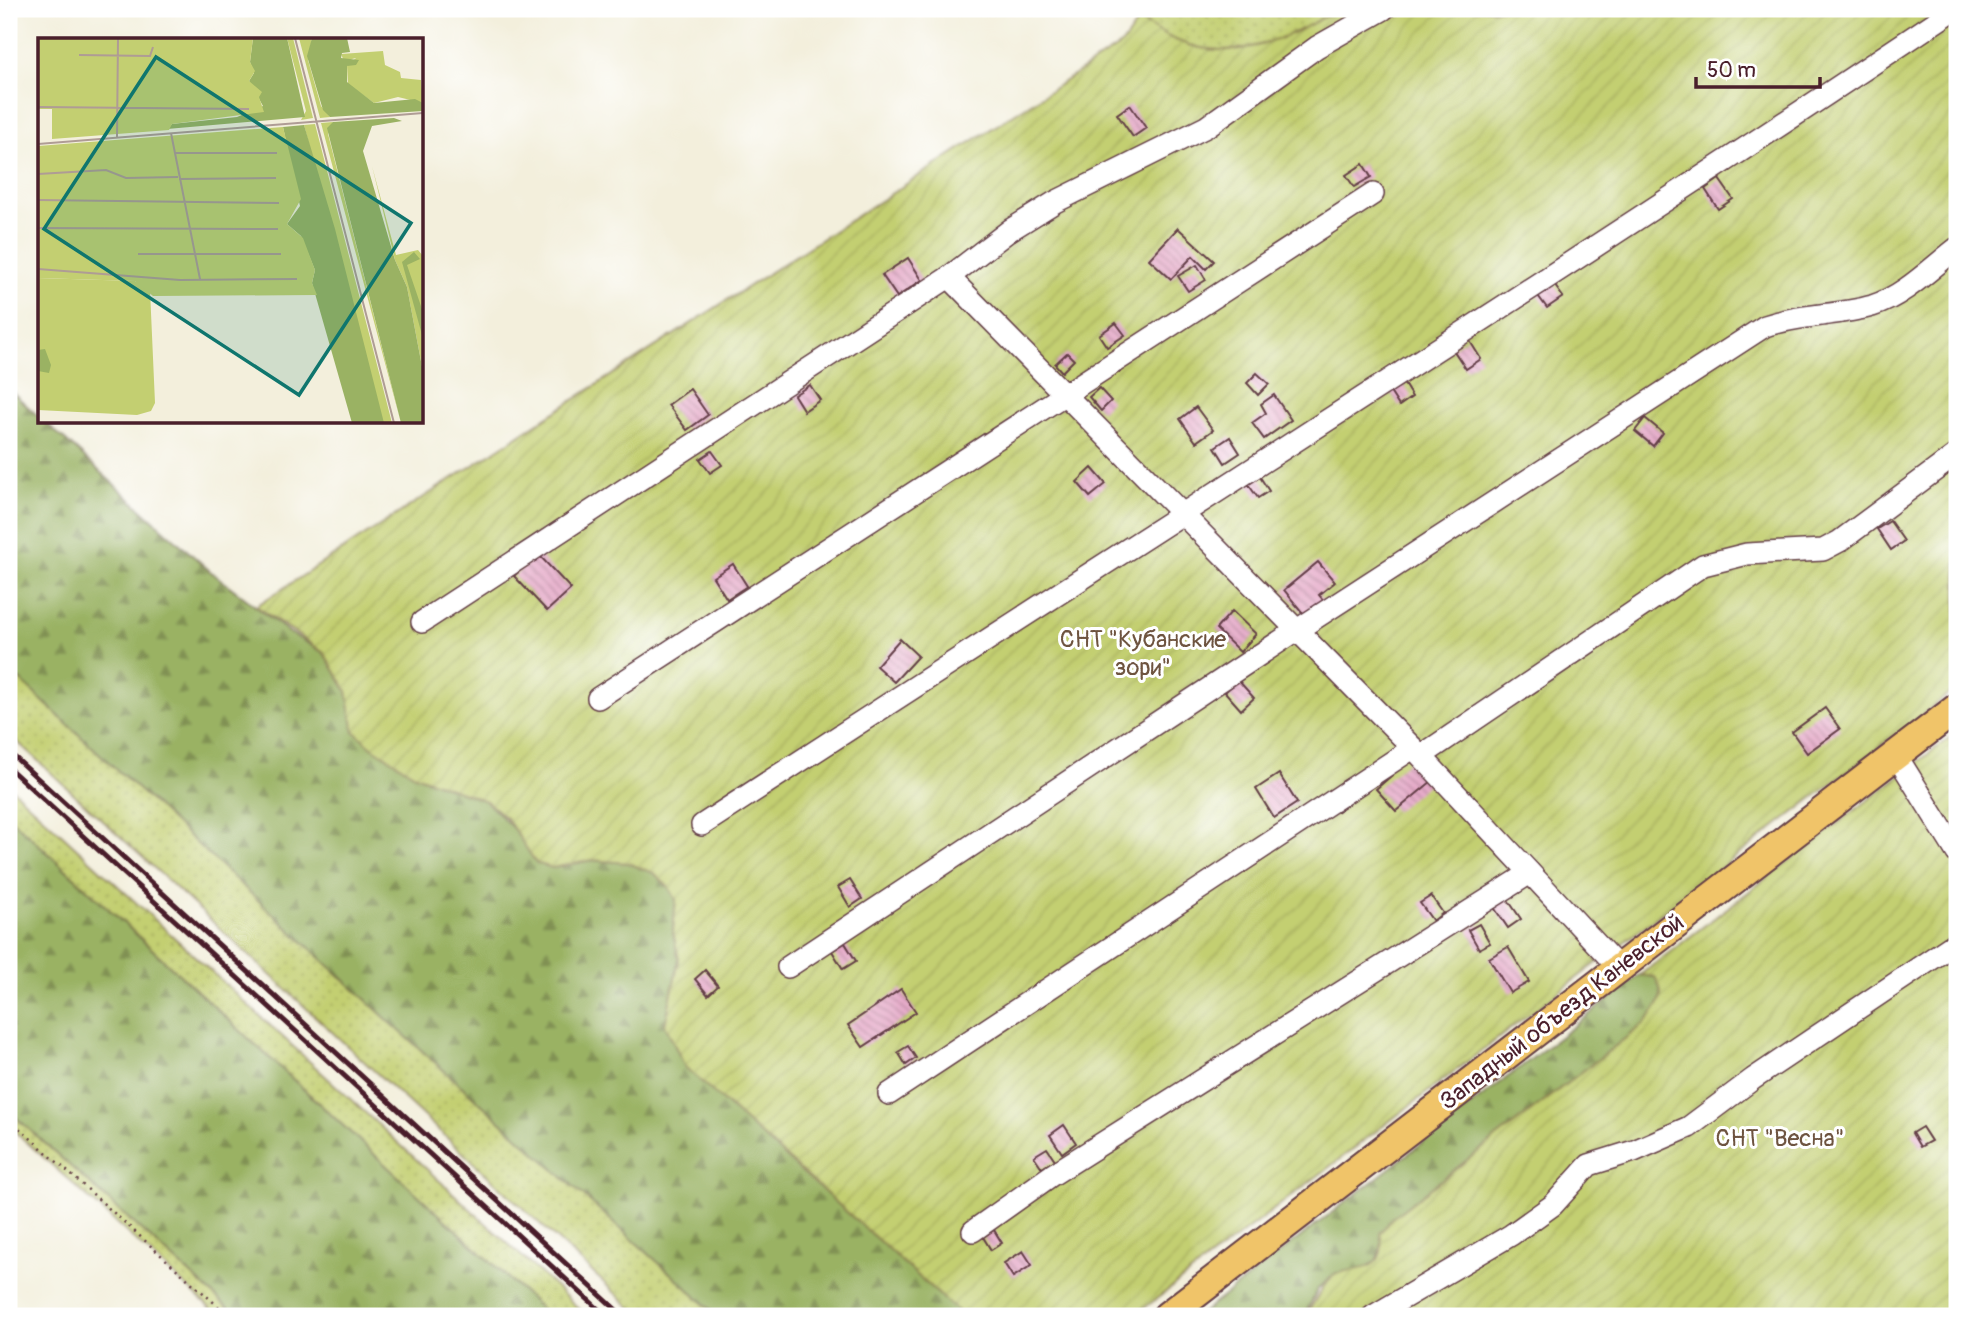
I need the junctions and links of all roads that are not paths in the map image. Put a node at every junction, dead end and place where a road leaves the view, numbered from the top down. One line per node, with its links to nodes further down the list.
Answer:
1 (1384, 9): 5 (lane)
2 (1955, 9): 8 (lane)
3 (1373, 194): 6 (lane)
4 (1957, 248): 10 (lane)
5 (949, 277): 6 (lane); 9 (lane)
6 (1065, 395): 8 (lane); 11 (lane)
7 (1957, 454): 13 (lane)
8 (1181, 512): 10 (lane); 15 (lane)
9 (422, 622)
10 (1297, 630): 13 (lane); 19 (lane)
11 (598, 698)
12 (1957, 708): 14 (main road, Западный объезд Каневской)
13 (1417, 752): 17 (lane); 21 (lane)
14 (1896, 755): 16 (lane); 20 (main road, Западный объезд Каневской)
15 (702, 825)
16 (1957, 853)
17 (1530, 873): 20 (lane); 22 (lane)
18 (1957, 942): 24 (lane)
19 (788, 967)
20 (1619, 968): 23 (main road, Западный объезд Каневской)
21 (889, 1094)
22 (973, 1231)
23 (1167, 1316)
24 (1373, 1316)

